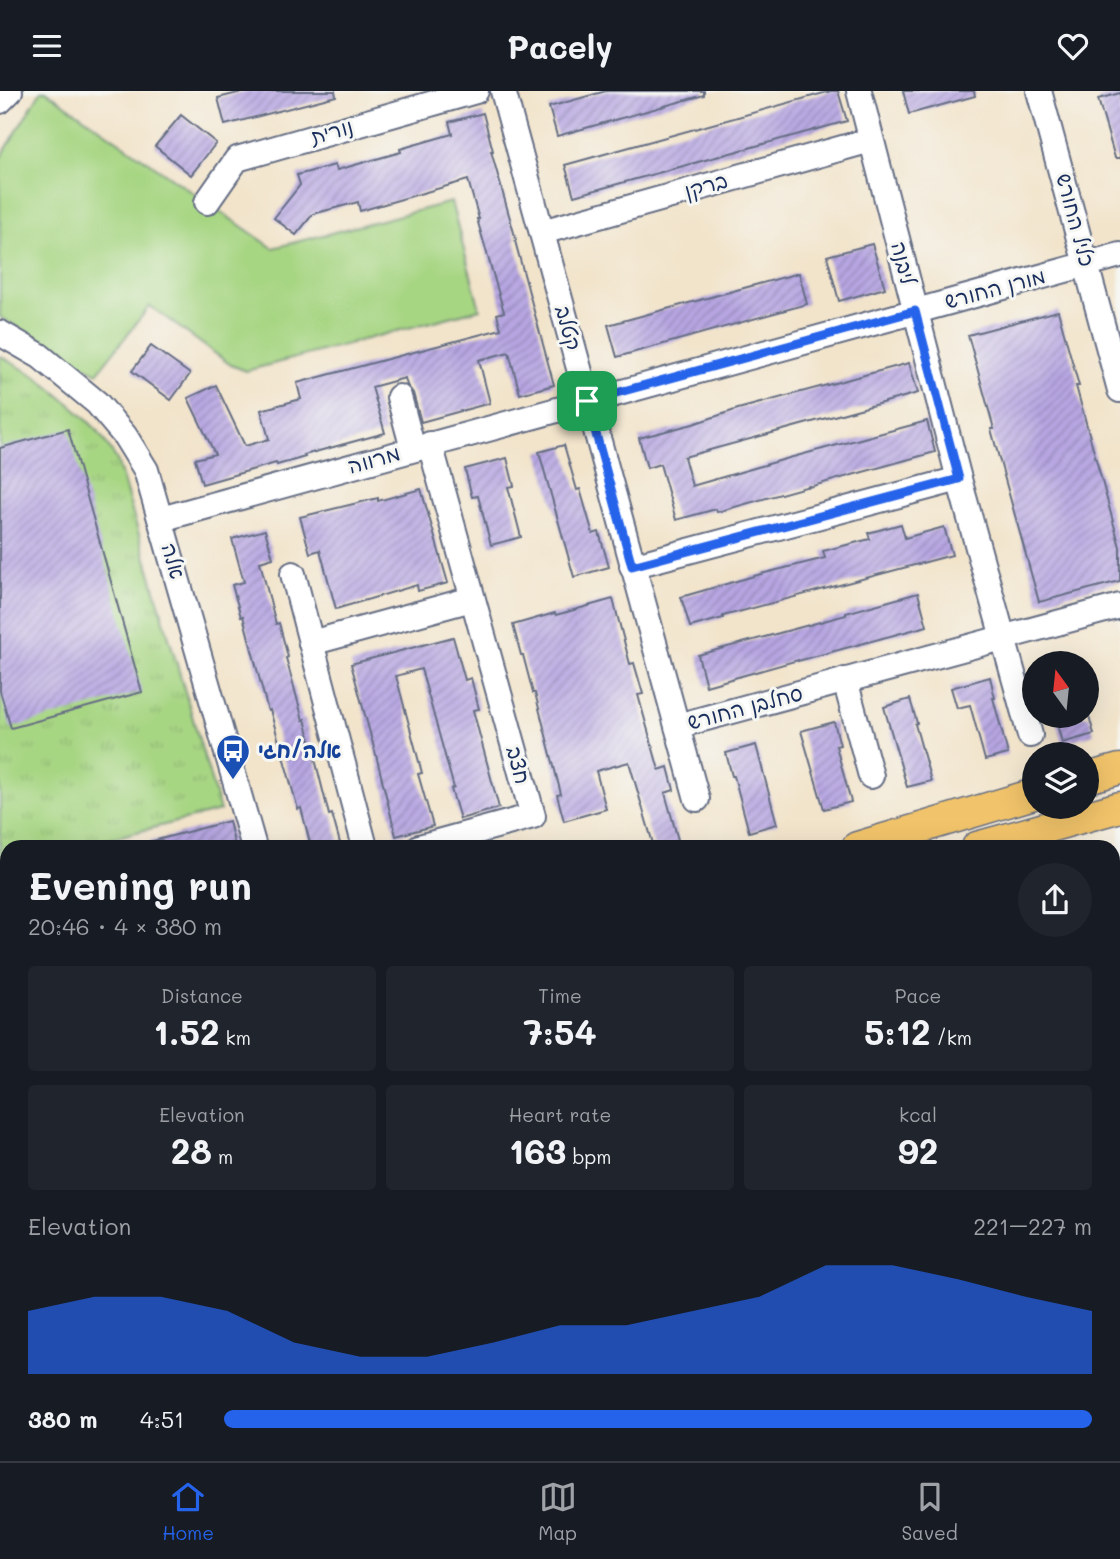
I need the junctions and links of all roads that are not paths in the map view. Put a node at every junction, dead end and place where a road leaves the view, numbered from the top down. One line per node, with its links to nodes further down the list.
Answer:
1 (10, 91): 6 (street)
2 (476, 91): 8 (street, נורית)
3 (503, 91): 9 (street, קטלב)
4 (859, 91): 7 (street, ליבנה)
5 (1039, 91): 11 (street, כליל החורש)
6 (0, 101)
7 (871, 140): 9 (street, ברקן); 12 (street, ליבנה)
8 (207, 202)
9 (542, 232): 16 (street, קטלב)
10 (1120, 255): 11 (street, מורן החורש)
11 (1087, 264): 12 (street, מורן החורש); 14 (street, כליל החורש)
12 (915, 311): 16 (street, מורן החורש); 18 (street, ליבנה)
13 (0, 333): 19 (street, אלה)
14 (1120, 390)
15 (399, 397): 17 (street, חצב)
16 (587, 401): 17 (street, מרווה); 20 (street, קטלב)
17 (421, 447): 19 (street, מרווה); 22 (street, חצב)
18 (959, 479): 20 (street); 24 (street, ליבנה)
19 (161, 519): 35 (street, אלה)
20 (632, 566): 27 (street, קטלב)
21 (293, 574): 25 (street)
22 (472, 599): 25 (street); 37 (street, חצב)
23 (1120, 606): 24 (street, סחלבן החורש)
24 (1003, 638): 26 (street, סחלבן החורש); 28 (street)
25 (312, 643): 36 (street)
26 (845, 680): 27 (street, סחלבן החורש); 31 (street)
27 (677, 726): 33 (street, סחלבן החורש)
28 (1030, 735)
29 (1120, 769): 30 (main road)
30 (1099, 775)
31 (871, 776)
32 (1022, 798): 38 (main road)
33 (697, 799)
34 (1120, 807): 39 (main road)
35 (252, 840)
36 (363, 840)
37 (445, 840)
38 (880, 840)
39 (1002, 840)

